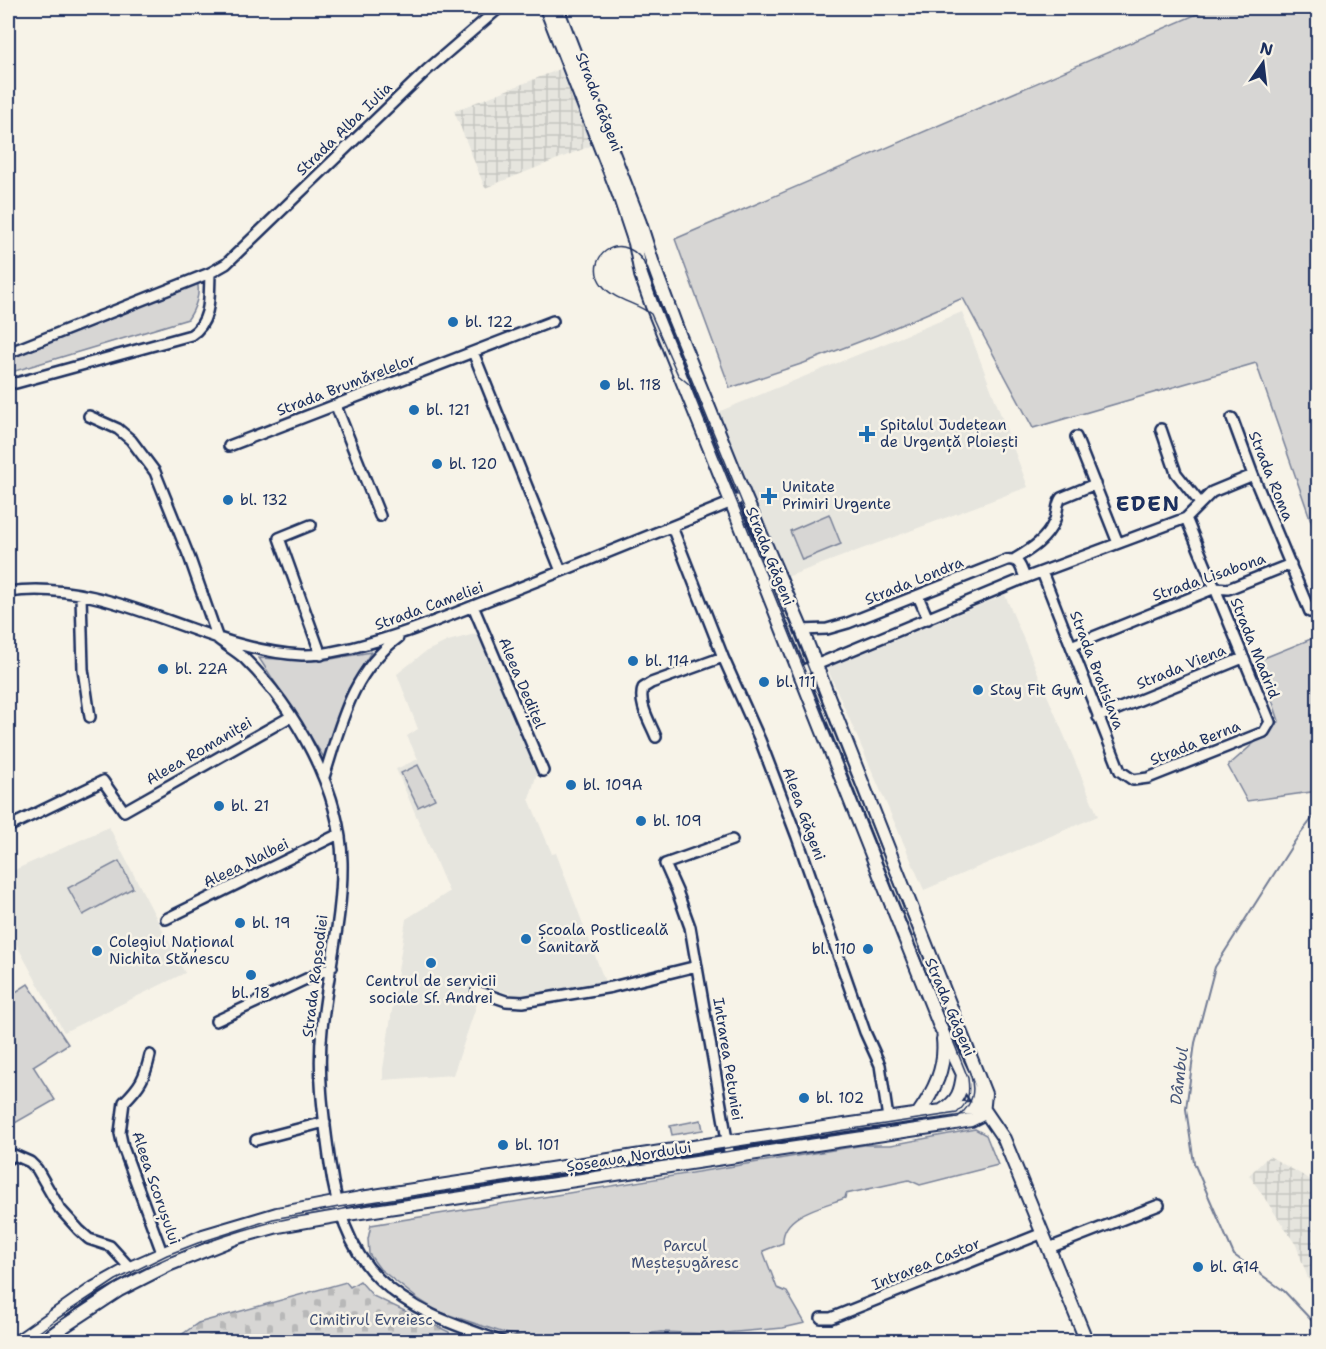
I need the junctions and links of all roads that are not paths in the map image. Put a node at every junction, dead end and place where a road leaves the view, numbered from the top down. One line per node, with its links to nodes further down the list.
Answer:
1 (499, 8): 5 (street, Strada Alba Iulia)
2 (546, 8): 4 (main road, Strada Găgeni)
3 (557, 8): 4 (main road, Strada Găgeni)
4 (634, 224): 18 (main road, Strada Găgeni); 19 (main road, Strada Găgeni)
5 (210, 273): 8 (street, Strada Alba Iulia); 9 (street)
6 (554, 321): 7 (street, Strada Brumărelelor)
7 (473, 352): 10 (street, Strada Brumărelelor); 28 (street)
8 (8, 353)
9 (8, 379)
10 (336, 406): 15 (street, Strada Brumărelelor); 21 (street)
11 (89, 416): 40 (street)
12 (1232, 418): 16 (street, Strada Roma)
13 (1161, 429): 20 (street)
14 (1076, 437): 17 (street)
15 (229, 446)
16 (1253, 475): 20 (street); 27 (street, Strada Roma)
17 (1095, 484): 25 (street); 26 (street, Strada Londra)
18 (745, 497): 19 (street, Strada Cameliei); 38 (main road, Strada Găgeni)
19 (732, 502): 24 (street, Strada Cameliei); 46 (main road, Strada Găgeni)
20 (1200, 503): 22 (street)
21 (380, 516)
22 (1186, 518): 25 (street); 31 (street, Strada Madrid)
23 (311, 525): 42 (street)
24 (672, 526): 28 (street, Strada Cameliei); 43 (street, Aleea Găgeni)
25 (1118, 543): 29 (street)
26 (1015, 559): 30 (street); 34 (street, Strada Londra)
27 (1291, 564): 31 (street, Strada Lisabona); 36 (street, Strada Roma)
28 (561, 571): 35 (street, Strada Cameliei)
29 (1042, 572): 30 (street); 41 (street, Strada Bratislava)
30 (1025, 578): 37 (street)
31 (1215, 588): 41 (street, Strada Lisabona); 44 (street, Strada Madrid)
32 (8, 592): 33 (street, Strada Cameliei)
33 (81, 595): 40 (street, Strada Cameliei); 47 (street)
34 (918, 596): 37 (street); 38 (street, Strada Londra)
35 (473, 606): 39 (street, Strada Cameliei); 52 (street, Aleea Dedițel)
36 (1310, 612)
37 (928, 619): 45 (street)
38 (802, 630): 45 (main road, Strada Găgeni)
39 (403, 635): 42 (street, Strada Cameliei); 53 (street)
40 (218, 639): 42 (street, Strada Cameliei); 48 (street, Strada Rapsodiei)
41 (1071, 646): 49 (street, Strada Bratislava)
42 (321, 655)
43 (723, 657): 51 (street); 69 (street, Aleea Găgeni)
44 (1243, 658): 49 (street, Strada Viena); 50 (street, Strada Madrid)
45 (816, 667): 46 (street); 66 (main road, Strada Găgeni)
46 (800, 672): 63 (main road, Strada Găgeni)
47 (90, 717)
48 (290, 717): 53 (street, Strada Rapsodiei); 55 (street, Aleea Romaniței)
49 (1098, 717): 54 (street, Strada Bratislava)
50 (1270, 722): 54 (street, Strada Berna)
51 (656, 737)
52 (543, 771)
53 (324, 777): 56 (street, Strada Rapsodiei)
54 (1126, 777)
55 (8, 827)
56 (339, 834): 58 (street, Aleea Nalbei); 60 (street, Strada Rapsodiei)
57 (732, 840): 59 (street, Intrarea Petuniei)
58 (166, 919)
59 (697, 966): 61 (street); 72 (street, Intrarea Petuniei)
60 (332, 967): 62 (street); 70 (street, Strada Rapsodiei)
61 (477, 991)
62 (216, 1021)
63 (939, 1024): 65 (main road, Strada Găgeni); 68 (main road)
64 (150, 1056): 80 (street, Aleea Scorușului)
65 (963, 1074): 66 (main road, Strada Găgeni); 67 (main road)
66 (984, 1109): 67 (main road, Șoseaua Nordului); 73 (main road, Șoseaua Nordului); 78 (main road, Strada Găgeni)
67 (942, 1110): 68 (main road, Șoseaua Nordului)
68 (918, 1114): 69 (main road, Șoseaua Nordului)
69 (888, 1118): 72 (main road, Șoseaua Nordului)
70 (325, 1122): 71 (street); 75 (street, Strada Rapsodiei)
71 (256, 1140)
72 (726, 1142): 73 (street, Intrarea Petuniei); 75 (main road, Șoseaua Nordului)
73 (730, 1157): 77 (main road, Șoseaua Nordului)
74 (8, 1160): 82 (street)
75 (337, 1202): 77 (street, Strada Rapsodiei); 80 (main road, Șoseaua Nordului)
76 (1159, 1205): 79 (street)
77 (341, 1215): 81 (main road, Șoseaua Nordului); 86 (street, Strada Rapsodiei)
78 (1043, 1233): 79 (main road, Strada Găgeni); 83 (street, Intrarea Castor)
79 (1049, 1248): 87 (main road, Strada Găgeni)
80 (161, 1253): 81 (street, Aleea Scorușului); 82 (main road, Șoseaua Nordului)
81 (168, 1265): 85 (main road, Șoseaua Nordului)
82 (130, 1268): 84 (main road, Șoseaua Nordului)
83 (821, 1318)
84 (17, 1341)
85 (40, 1341)
86 (503, 1341)
87 (1088, 1341)

